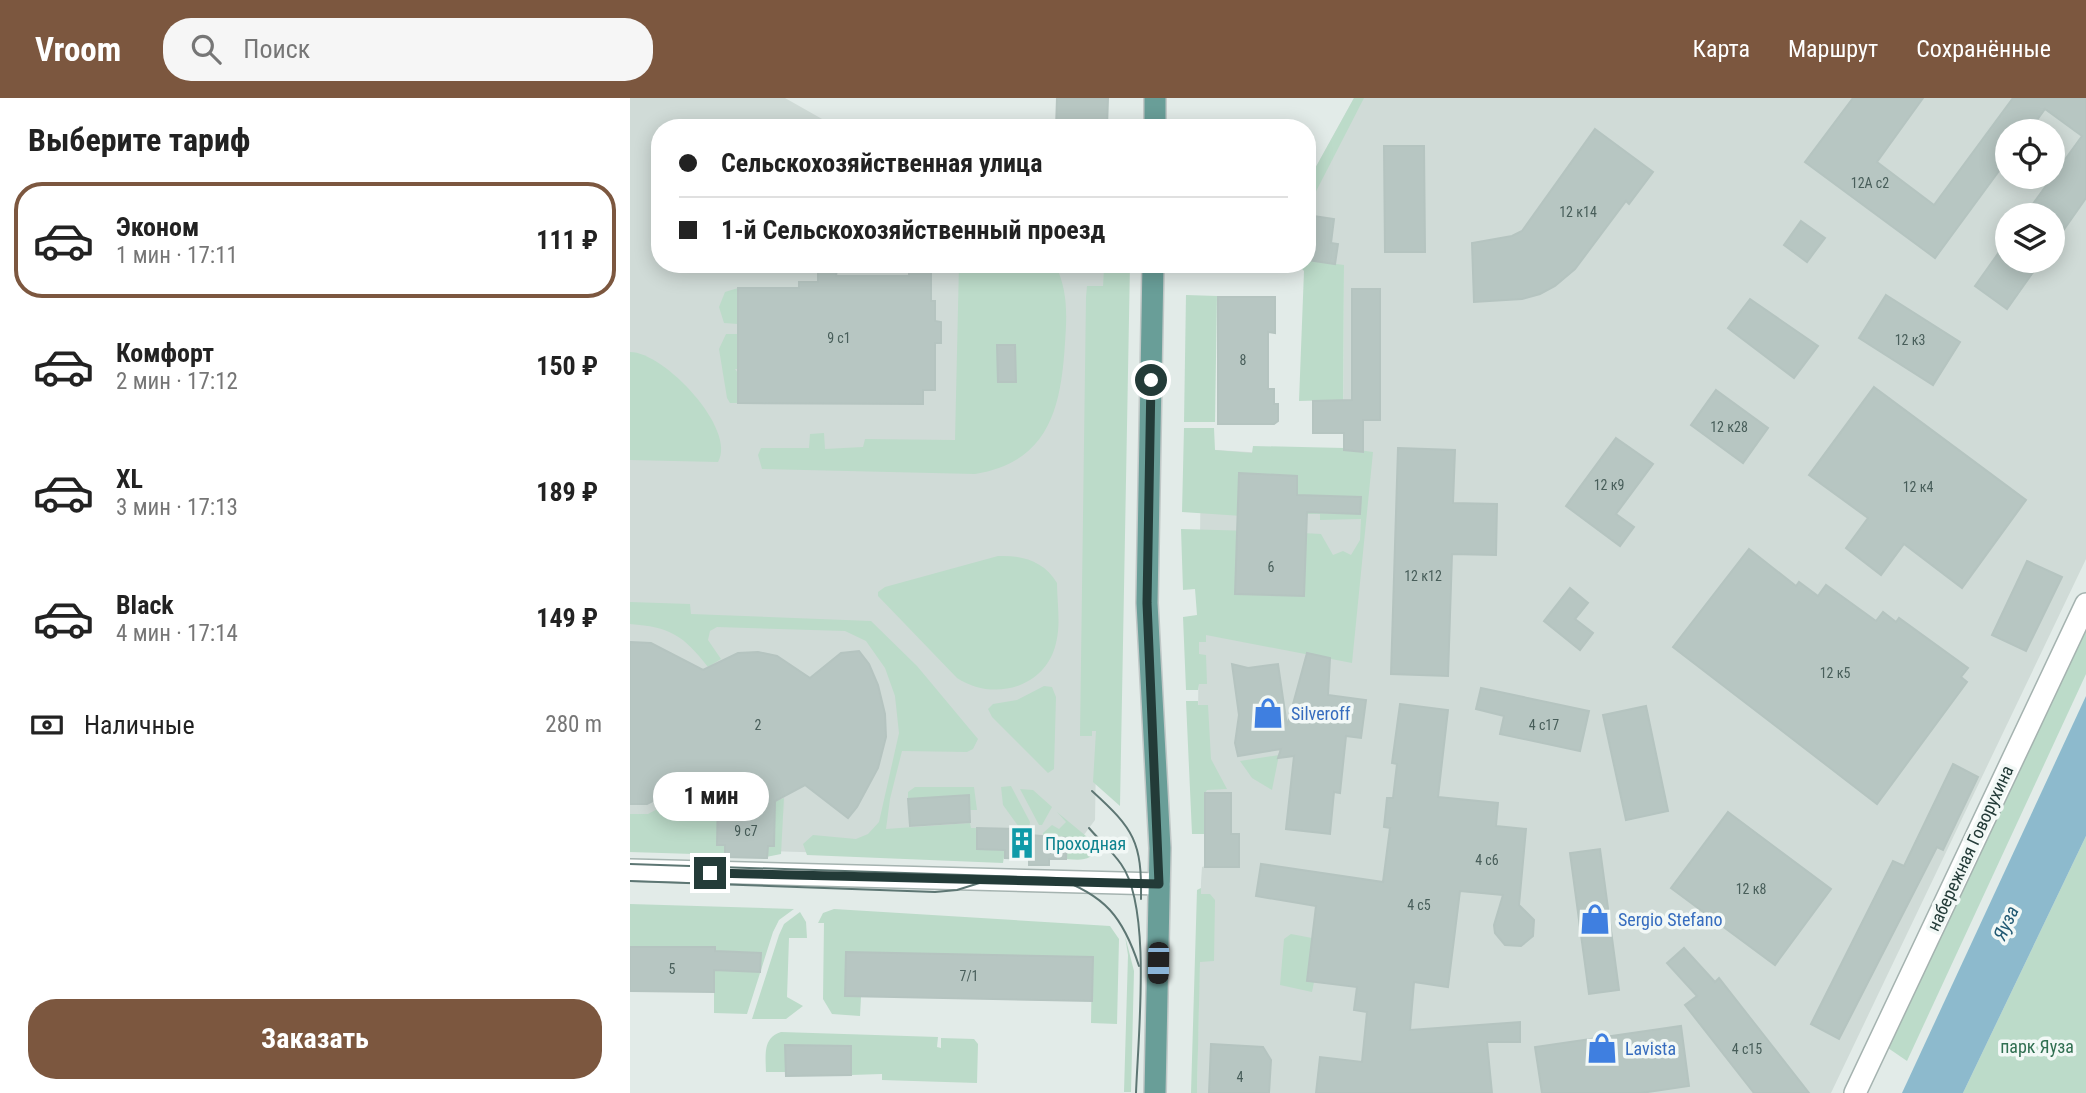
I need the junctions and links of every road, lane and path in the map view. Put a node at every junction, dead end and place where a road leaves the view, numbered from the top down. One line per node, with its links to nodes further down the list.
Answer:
1 (1155, 98): 2 (main road)
2 (1155, 119)
3 (1153, 273): 6 (main road)
4 (2086, 604): 8 (street, набережная Говорухина)
5 (630, 870): 6 (street)
6 (1159, 884): 7 (main road)
7 (1155, 1093)
8 (1855, 1093)

